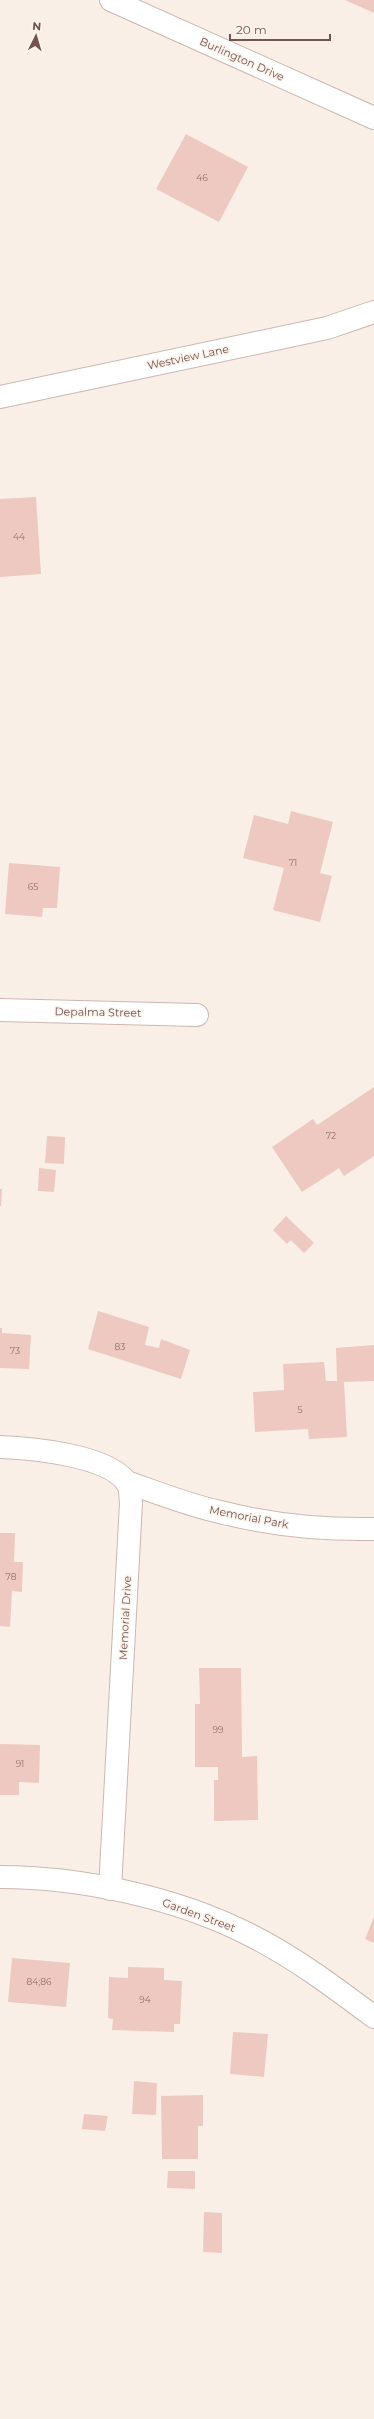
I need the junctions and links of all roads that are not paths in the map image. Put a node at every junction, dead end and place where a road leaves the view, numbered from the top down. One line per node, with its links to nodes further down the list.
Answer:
1 (110, 0): 2 (street, Burlington Drive)
2 (374, 118)
3 (374, 312): 4 (street, Westview Lane)
4 (0, 397)
5 (0, 1010): 6 (street, Depalma Street)
6 (196, 1015)
7 (0, 1447): 8 (street)
8 (127, 1482): 9 (street, Memorial Park); 11 (street, Memorial Drive)
9 (374, 1528)
10 (0, 1877): 11 (street, Garden Street)
11 (110, 1889): 12 (street, Garden Street)
12 (374, 2017)

